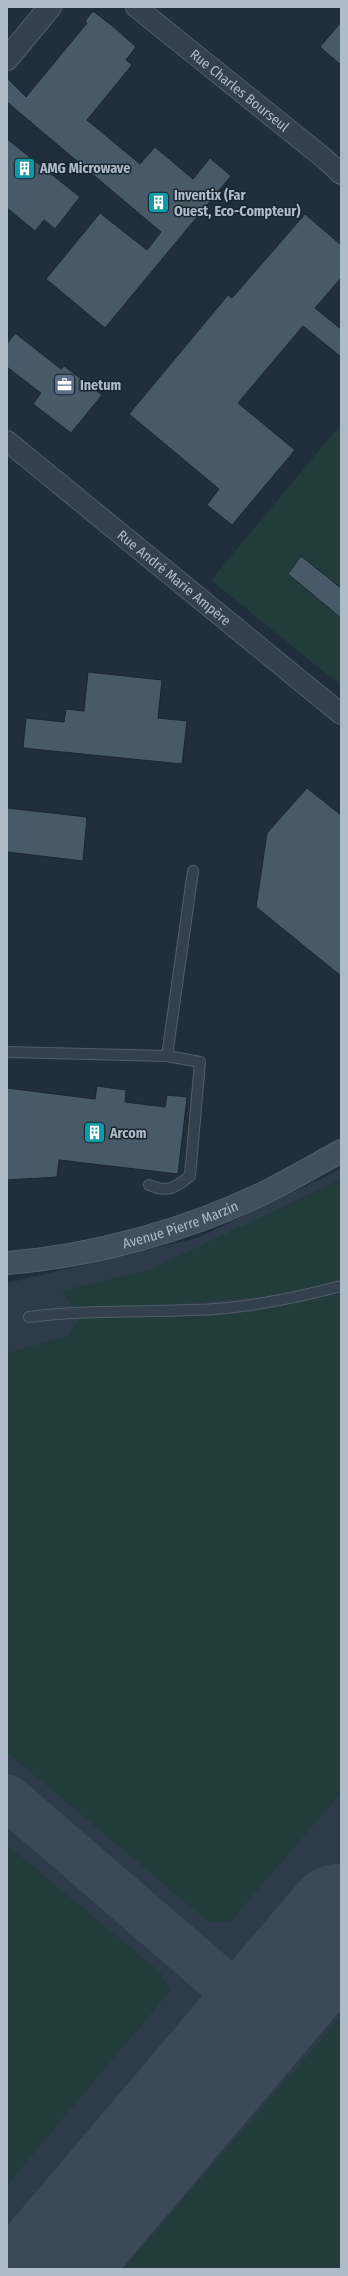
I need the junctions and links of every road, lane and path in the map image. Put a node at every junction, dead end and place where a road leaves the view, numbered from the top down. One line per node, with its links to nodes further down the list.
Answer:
1 (136, 7): 4 (street, Rue Charles Bourseul)
2 (42, 10): 3 (street)
3 (7, 59)
4 (341, 174)
5 (7, 441): 6 (street, Rue André Marie Ampère)
6 (341, 714)
7 (193, 871): 9 (lane)
8 (7, 1052): 9 (lane)
9 (167, 1056): 11 (lane)
10 (341, 1151): 12 (main road, Avenue Pierre Marzin)
11 (149, 1185)
12 (7, 1263)
13 (341, 1286): 14 (lane)
14 (29, 1317)

